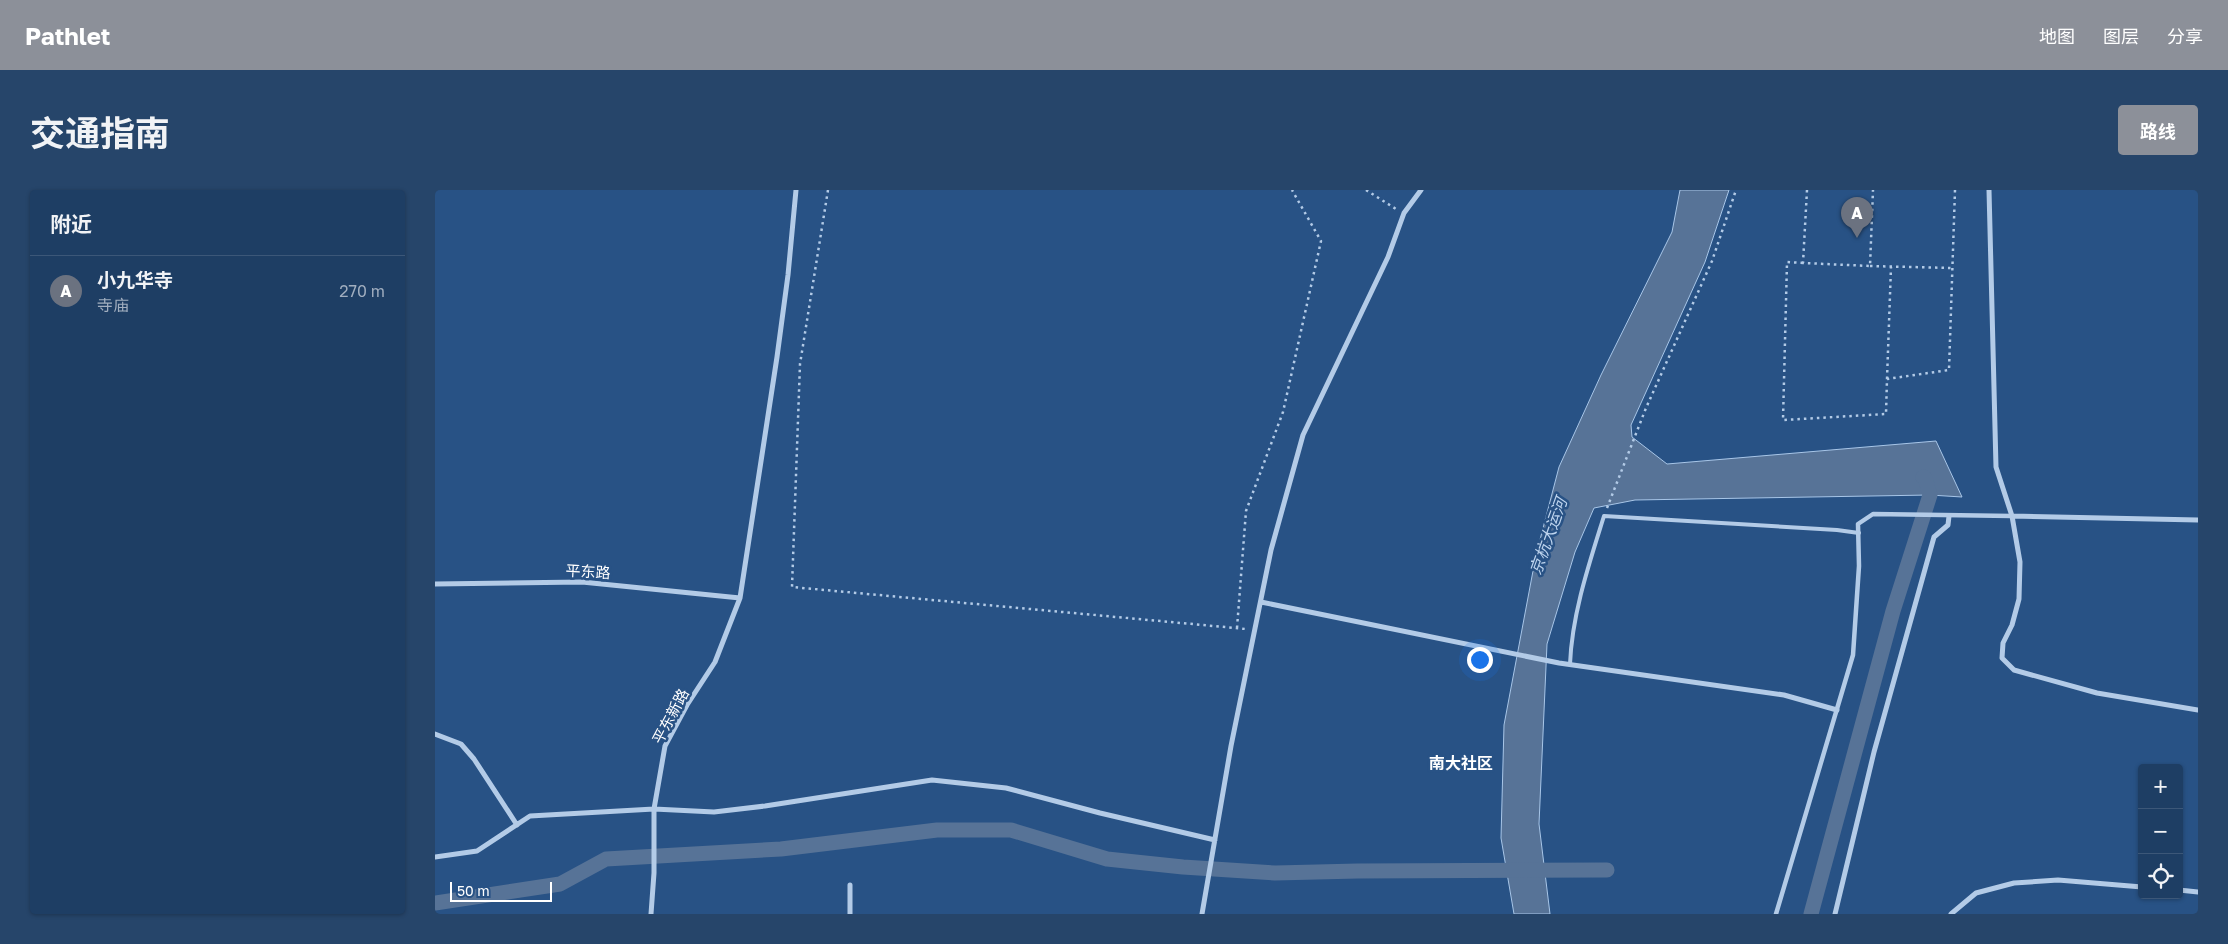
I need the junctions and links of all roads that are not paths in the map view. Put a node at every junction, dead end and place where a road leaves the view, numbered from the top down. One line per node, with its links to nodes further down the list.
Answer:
1 (796, 190): 9 (street, 平东新路)
2 (1421, 190): 10 (street)
3 (1989, 190): 5 (street)
4 (1949, 516): 5 (street); 7 (street); 27 (street)
5 (2012, 516): 6 (street); 13 (street)
6 (2198, 520)
7 (1859, 533): 11 (lane); 12 (street)
8 (435, 584): 9 (street, 平东路)
9 (740, 598): 15 (street, 平东新路)
10 (1261, 602): 11 (street); 17 (street)
11 (1570, 664): 12 (street)
12 (1837, 710): 26 (street)
13 (2198, 710)
14 (435, 734): 16 (street)
15 (654, 809): 16 (street); 17 (street); 23 (street, 平东新路)
16 (517, 825): 18 (street)
17 (1215, 840): 25 (street)
18 (435, 856)
19 (850, 885): 24 (street)
20 (2138, 887): 28 (street)
21 (2183, 890): 22 (street)
22 (2198, 892)
23 (651, 914)
24 (850, 914)
25 (1202, 914)
26 (1776, 914)
27 (1835, 914)
28 (1951, 914)

